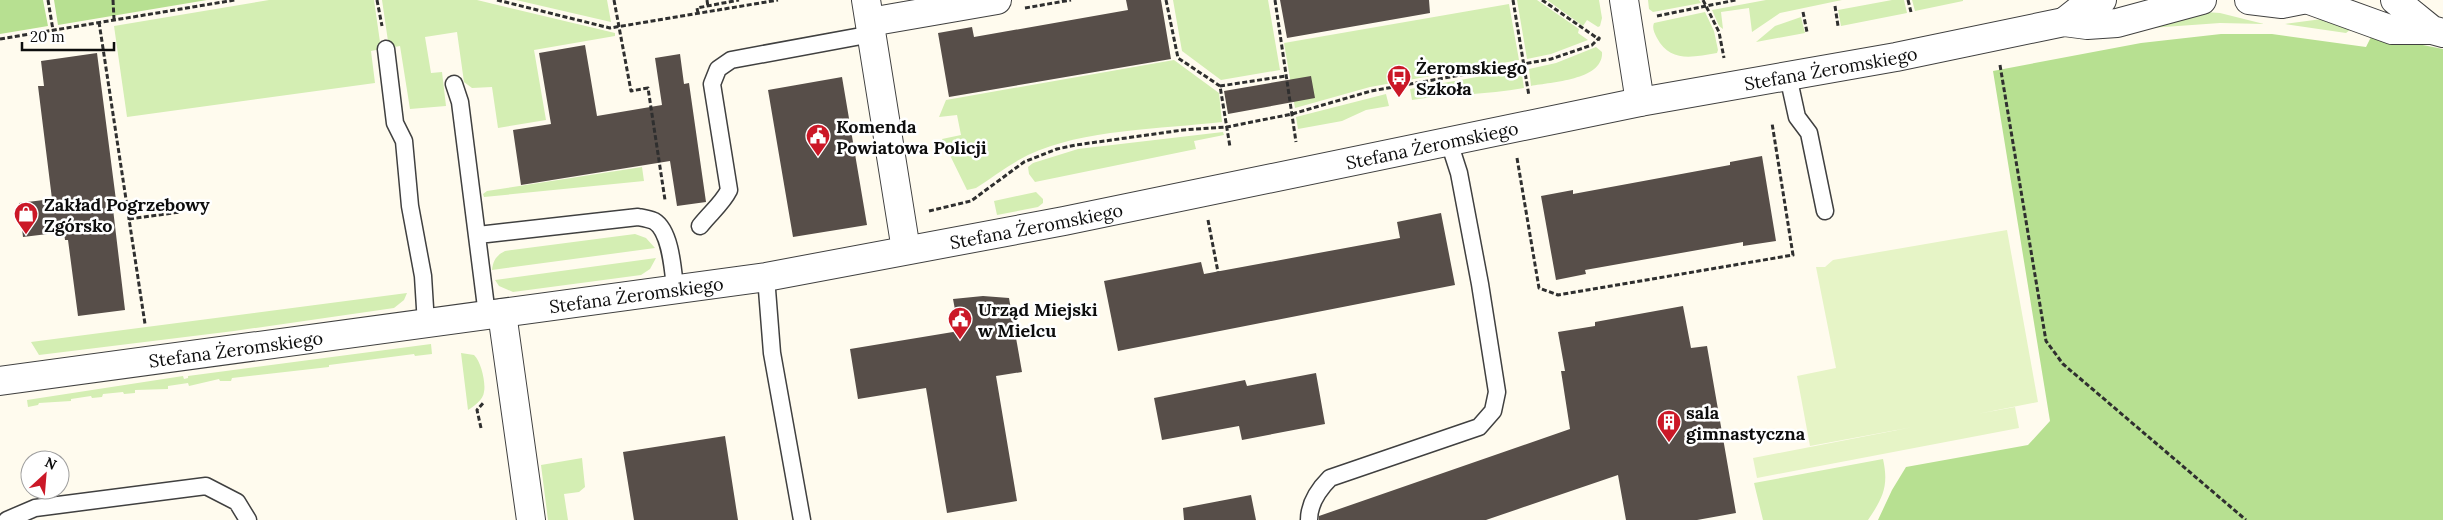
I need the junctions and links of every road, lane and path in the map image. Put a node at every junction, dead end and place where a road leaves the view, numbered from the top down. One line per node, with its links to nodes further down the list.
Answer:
1 (48, 0): 37 (path)
2 (113, 0): 32 (path)
3 (235, 0): 32 (path)
4 (497, 0): 36 (path)
5 (614, 0): 36 (path)
6 (707, 0): 24 (path)
7 (738, 0): 24 (path)
8 (778, 0): 29 (path)
9 (997, 0): 31 (street)
10 (1166, 0): 51 (path)
11 (1275, 0): 48 (path)
12 (1513, 0): 46 (path)
13 (1542, 0): 42 (path)
14 (1624, 0): 53 (street)
15 (1703, 0): 25 (path)
16 (1736, 0): 25 (path)
17 (1908, 0): 28 (path)
18 (2102, 0): 34 (street, Stefana Żeromskiego)
19 (2202, 0): 34 (street, Stefana Żeromskiego)
20 (2248, 0): 21 (street)
21 (2302, 0)
22 (2309, 0): 39 (street)
23 (2395, 0): 39 (street)
24 (708, 6): 29 (path)
25 (1706, 6): 30 (path); 45 (path)
26 (1835, 6): 35 (path)
27 (1803, 12): 38 (path)
28 (1911, 12)
29 (698, 13): 36 (path)
30 (1647, 18)
31 (870, 19): 67 (lane); 69 (street)
32 (114, 20): 33 (path)
33 (99, 22): 37 (path); 66 (path)
34 (2064, 22): 49 (street, Stefana Żeromskiego)
35 (1838, 26)
36 (619, 28): 62 (path)
37 (53, 30): 41 (path)
38 (1807, 32)
39 (2438, 32)
40 (1604, 34): 42 (path)
41 (0, 39)
42 (1598, 39): 43 (path); 46 (path)
43 (1604, 43)
44 (386, 49): 75 (lane)
45 (1724, 59)
46 (1524, 64): 52 (path); 55 (path)
47 (2000, 64): 82 (path)
48 (1286, 76): 51 (path); 55 (path)
49 (1788, 76): 53 (street, Stefana Żeromskiego); 63 (lane)
50 (454, 84): 68 (lane)
51 (1220, 86): 56 (path)
52 (1529, 97)
53 (1640, 102): 58 (street, Stefana Żeromskiego)
54 (1770, 113): 60 (path)
55 (1292, 114): 56 (path); 57 (path)
56 (1227, 127): 59 (path); 65 (path)
57 (1296, 142)
58 (1449, 142): 61 (street, Stefana Żeromskiego); 81 (lane)
59 (1230, 147)
60 (1517, 156)
61 (1203, 192): 69 (street, Stefana Żeromskiego); 70 (path)
62 (666, 204)
63 (1825, 211)
64 (180, 212): 66 (path)
65 (928, 212)
66 (129, 218): 74 (path)
67 (700, 226)
68 (478, 235): 72 (lane); 73 (lane)
69 (906, 250): 71 (street, Stefana Żeromskiego)
70 (1218, 272)
71 (766, 277): 72 (street, Stefana Żeromskiego); 80 (lane)
72 (675, 288): 73 (street, Stefana Żeromskiego)
73 (494, 314): 75 (street, Stefana Żeromskiego); 79 (street)
74 (145, 324)
75 (426, 324): 76 (street, Stefana Żeromskiego)
76 (0, 381)
77 (7, 520): 78 (lane)
78 (248, 520)
79 (531, 520)
80 (802, 520)
81 (1309, 520)
82 (2246, 520)

